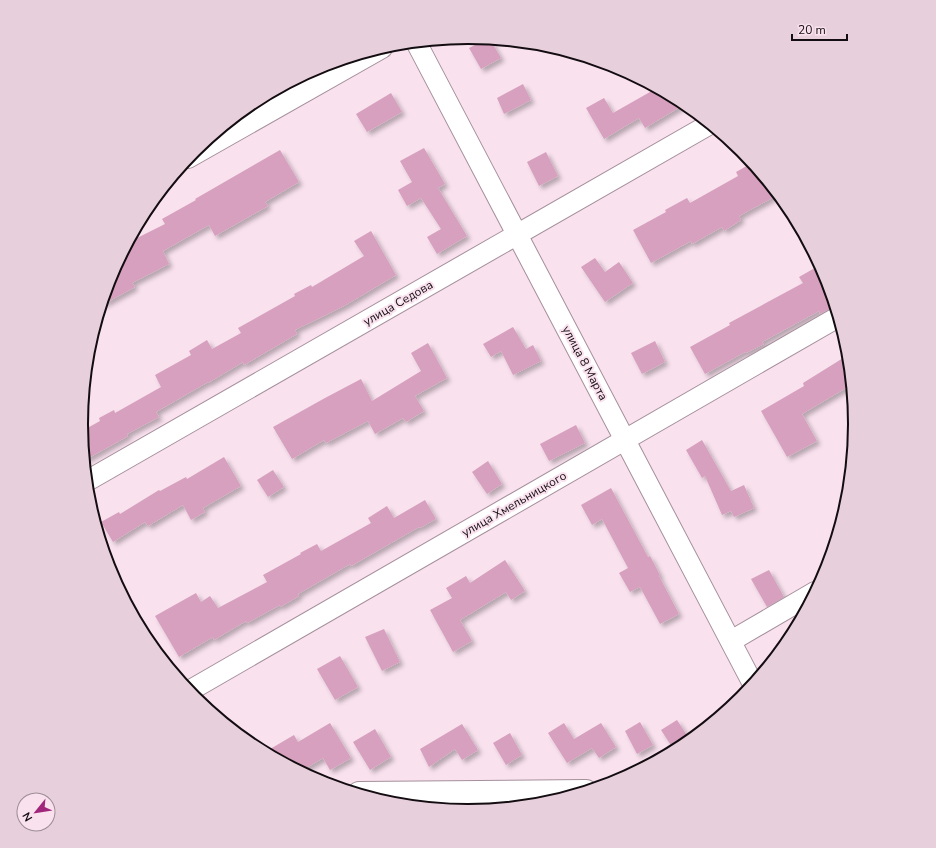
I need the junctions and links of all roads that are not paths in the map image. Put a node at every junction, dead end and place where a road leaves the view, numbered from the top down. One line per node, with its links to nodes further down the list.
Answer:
1 (419, 47): 5 (street, улица 8 Марта)
2 (362, 59): 4 (street)
3 (705, 127): 5 (street, улица Седова)
4 (208, 147)
5 (517, 235): 7 (street, улица 8 Марта); 8 (street, улица Седова)
6 (833, 320): 7 (street, улица Хмельницкого)
7 (625, 440): 10 (street, улица 8 Марта); 12 (street, улица Хмельницкого)
8 (92, 478)
9 (806, 597): 10 (street)
10 (731, 641): 11 (street, улица 8 Марта)
11 (750, 679)
12 (194, 688)
13 (565, 791): 14 (street)
14 (377, 793)

